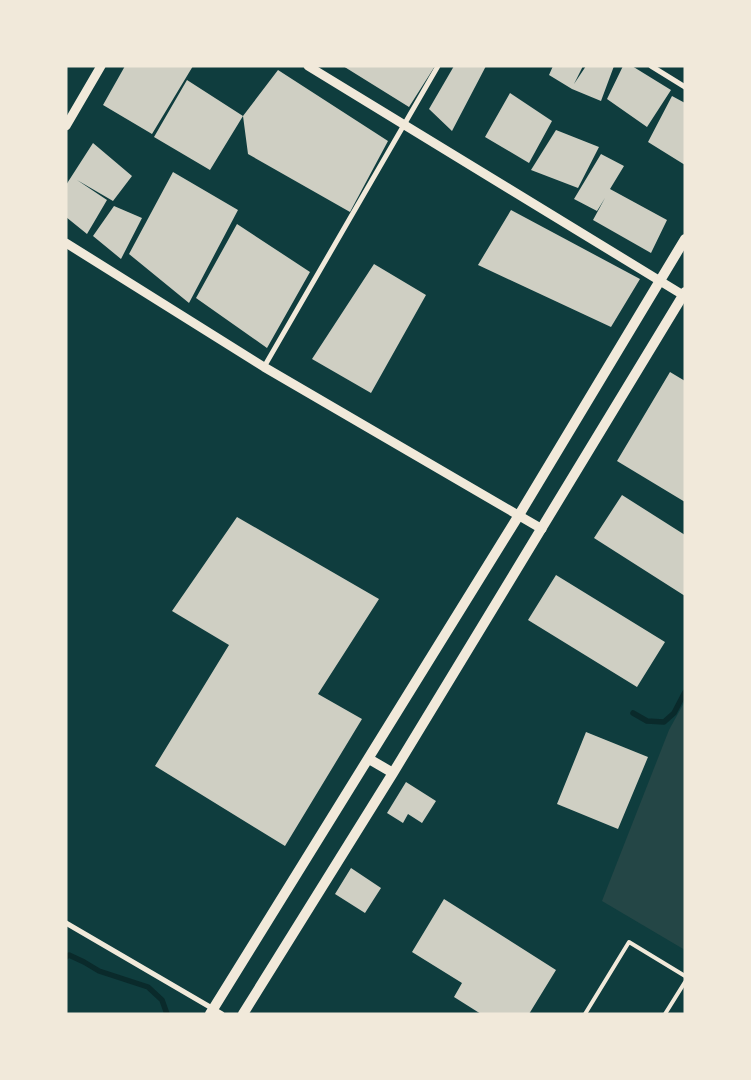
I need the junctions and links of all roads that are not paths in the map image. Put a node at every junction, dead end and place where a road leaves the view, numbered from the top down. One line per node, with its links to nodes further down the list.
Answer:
1 (101, 66): 7 (street)
2 (308, 66): 6 (street)
3 (438, 66): 6 (street)
4 (652, 66): 5 (street)
5 (685, 87)
6 (404, 125): 10 (street); 12 (street)
7 (66, 126)
8 (685, 239): 10 (main road)
9 (66, 243): 12 (street)
10 (660, 279): 11 (street); 13 (main road)
11 (684, 297): 14 (main road)
12 (264, 367): 13 (street)
13 (520, 515): 14 (street); 15 (main road)
14 (542, 529): 16 (main road)
15 (369, 759): 16 (main road); 20 (main road)
16 (393, 773): 21 (main road)
17 (66, 923): 20 (street)
18 (685, 976): 22 (lane)
19 (685, 982): 23 (lane)
20 (215, 1012)
21 (243, 1014)
22 (585, 1014)
23 (665, 1014)

